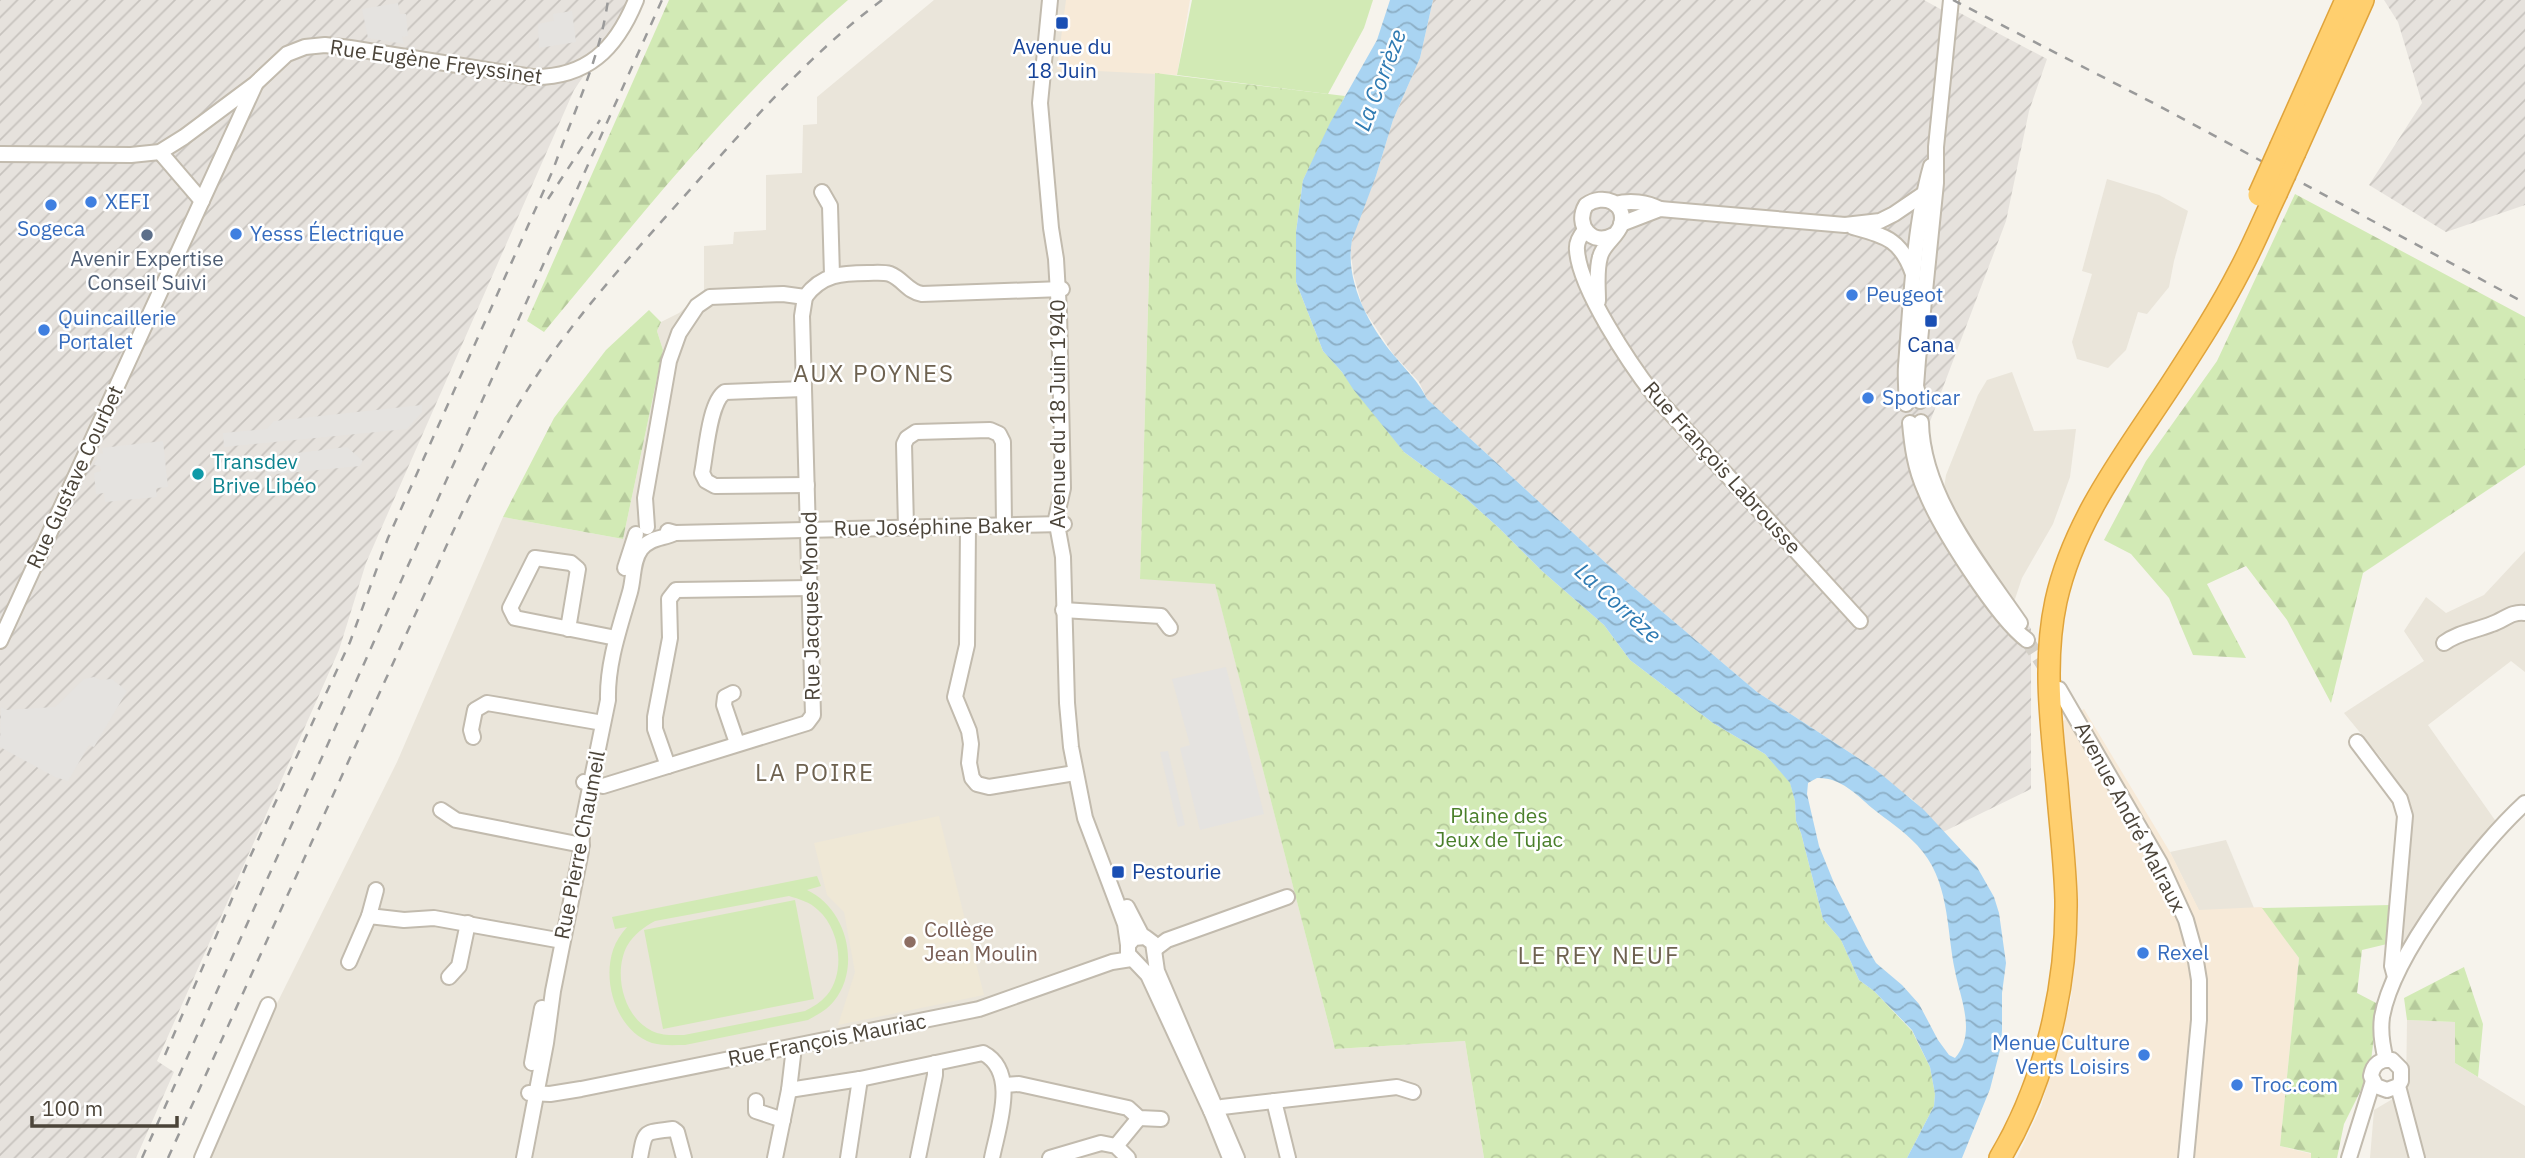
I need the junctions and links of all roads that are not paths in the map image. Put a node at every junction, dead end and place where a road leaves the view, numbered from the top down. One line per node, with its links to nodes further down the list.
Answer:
1 (636, 0): 7 (street, Rue Eugène Freyssinet)
2 (1050, 0): 28 (street, Avenue du 18 Juin 1940)
3 (1057, 0): 28 (street, Avenue du 18 Juin 1940)
4 (1951, 0): 13 (street)
5 (2346, 0): 8 (highway)
6 (2362, 0): 8 (highway)
7 (255, 83): 9 (street, Rue Eugène Freyssinet); 14 (street, Rue Gustave Courbet)
8 (2288, 149): 12 (highway, bridge)
9 (160, 152): 10 (street); 14 (street)
10 (0, 154)
11 (822, 192): 25 (street)
12 (2267, 194): 104 (highway); 105 (highway)
13 (1928, 200): 17 (street, Rue François Labrousse); 19 (street); 27 (street)
14 (202, 201): 48 (street, Rue Gustave Courbet)
15 (1615, 204): 16 (street, Rue François Labrousse); 20 (street, Rue François Labrousse); 21 (street)
16 (1660, 209): 18 (street, Rue François Labrousse); 21 (street, Rue François Labrousse)
17 (1901, 210): 18 (street, Rue François Labrousse); 19 (street)
18 (1845, 225): 22 (street, Rue François Labrousse)
19 (1922, 229): 22 (street); 26 (street); 27 (street)
20 (1585, 230): 21 (street); 24 (street, Rue François Labrousse)
21 (1617, 230): 23 (street)
22 (1895, 245): 26 (street)
23 (1600, 259): 24 (street); 30 (street)
24 (1583, 272): 30 (street, Rue François Labrousse)
25 (832, 275): 28 (street); 29 (street)
26 (1914, 276): 32 (street)
27 (1925, 286): 32 (street)
28 (1059, 290): 35 (street, Avenue du 18 Juin 1940); 35 (street, Avenue du 18 Juin 1940)
29 (805, 297): 31 (street, Rue Jacques Monod); 40 (street)
30 (1597, 305): 44 (street, Rue François Labrousse)
31 (804, 389): 34 (street, Rue Jacques Monod); 34 (street)
32 (1913, 402): 33 (street)
33 (1915, 422): 33 (street)
34 (807, 485): 39 (street, Rue Jacques Monod)
35 (1061, 524): 36 (street, Rue Joséphine Baker); 42 (street, Avenue du 18 Juin 1940)
36 (1004, 525): 37 (street, Rue Joséphine Baker); 38 (street)
37 (968, 526): 38 (street, Rue Joséphine Baker); 57 (street)
38 (906, 527): 39 (street, Rue Joséphine Baker)
39 (809, 530): 40 (street, Rue Joséphine Baker); 41 (street, Rue Jacques Monod)
40 (645, 534): 47 (street, Rue Pierre Chaumeil)
41 (810, 588): 55 (street, Rue Jacques Monod); 56 (street)
42 (1067, 610): 45 (street); 57 (street, Avenue du 18 Juin 1940); 67 (street, Avenue du 18 Juin 1940)
43 (2525, 613): 49 (street)
44 (1860, 621)
45 (1170, 628)
46 (568, 629): 46 (street); 47 (street)
47 (614, 638): 52 (street, Rue Pierre Chaumeil)
48 (0, 640)
49 (2444, 643)
50 (2059, 689): 106 (street, Avenue André Malraux)
51 (733, 693): 55 (street)
52 (599, 723): 53 (street); 58 (street, Rue Pierre Chaumeil)
53 (473, 737)
54 (2357, 742): 71 (street)
55 (737, 743): 56 (street, Rue Jacques Monod)
56 (668, 766): 58 (street, Rue Jacques Monod)
57 (1075, 773): 68 (street, Avenue du 18 Juin 1940)
58 (587, 783): 61 (street, Rue Pierre Chaumeil)
59 (2525, 803): 71 (street)
60 (441, 810): 61 (street)
61 (578, 844): 66 (street, Rue Pierre Chaumeil); 82 (street, Rue Pierre Chaumeil)
62 (376, 890): 64 (street)
63 (1287, 897): 67 (street)
64 (369, 916): 65 (street); 69 (street)
65 (468, 923): 66 (street); 70 (street)
66 (557, 940): 82 (street, Rue Pierre Chaumeil)
67 (1154, 944): 68 (street); 68 (street); 85 (street, Avenue du 18 Juin 1940)
68 (1131, 954): 73 (street, Rue François Mauriac); 85 (street, Avenue du 18 Juin 1940)
69 (349, 961)
70 (449, 977)
71 (2395, 977): 74 (street)
72 (268, 1005): 90 (street)
73 (794, 1046): 80 (street); 82 (street, Rue François Mauriac)
74 (2386, 1060): 77 (street); 79 (street)
75 (935, 1063): 76 (street); 78 (street); 97 (street)
76 (860, 1079): 80 (street); 96 (street)
77 (2373, 1081): 79 (street); 107 (street)
78 (1005, 1086): 86 (street); 98 (street)
79 (2398, 1086): 108 (street)
80 (789, 1090): 88 (street)
81 (1413, 1092): 84 (street)
82 (532, 1093): 91 (street, Rue Pierre Chaumeil); 92 (street, Rue Pierre Chaumeil)
83 (756, 1101): 88 (street)
84 (1274, 1101): 85 (street); 103 (street)
85 (1214, 1109): 101 (street, Avenue du 18 Juin 1940); 102 (street, Avenue du 18 Juin 1940)
86 (1139, 1118): 87 (street); 89 (street)
87 (1161, 1119)
88 (783, 1120): 95 (street)
89 (1116, 1146): 99 (street); 100 (street)
90 (202, 1158)
91 (517, 1158)
92 (524, 1158)
93 (639, 1158): 94 (street)
94 (684, 1158)
95 (775, 1158)
96 (848, 1158)
97 (918, 1158)
98 (992, 1158)
99 (1049, 1158)
100 (1128, 1158)
101 (1230, 1158)
102 (1237, 1158)
103 (1288, 1158)
104 (1985, 1158)
105 (2000, 1158)
106 (2186, 1158)
107 (2349, 1158)
108 (2417, 1158)

